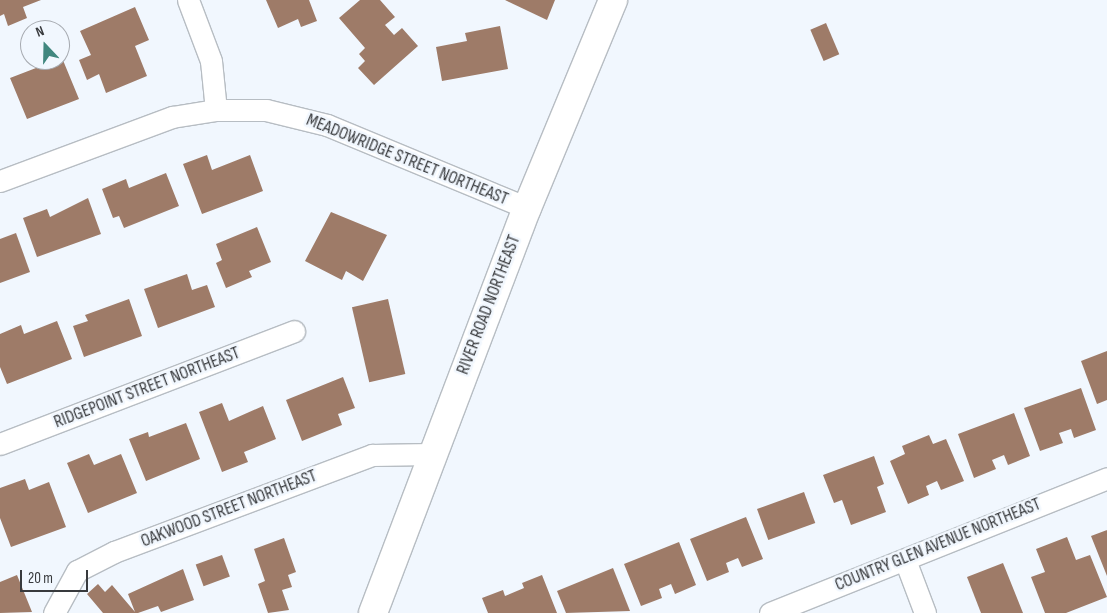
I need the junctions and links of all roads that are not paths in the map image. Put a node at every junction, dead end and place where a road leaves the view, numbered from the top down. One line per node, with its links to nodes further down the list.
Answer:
1 (188, 0): 3 (street)
2 (613, 0): 5 (main road, RIVER ROAD NORTHEAST)
3 (216, 110): 4 (street, MEADOWRIDGE STREET NORTHEAST); 5 (street, MEADOWRIDGE STREET NORTHEAST)
4 (0, 181)
5 (527, 208): 8 (main road, RIVER ROAD NORTHEAST)
6 (294, 331): 7 (street, RIDGEPOINT STREET NORTHEAST)
7 (0, 444)
8 (431, 454): 11 (street, OAKWOOD STREET NORTHEAST); 12 (main road, RIVER ROAD NORTHEAST)
9 (1107, 478): 10 (street, COUNTRY GLEN AVENUE NORTHEAST)
10 (905, 560): 13 (street, COUNTRY GLEN AVENUE NORTHEAST); 14 (street)
11 (54, 613)
12 (373, 613)
13 (770, 613)
14 (926, 613)

